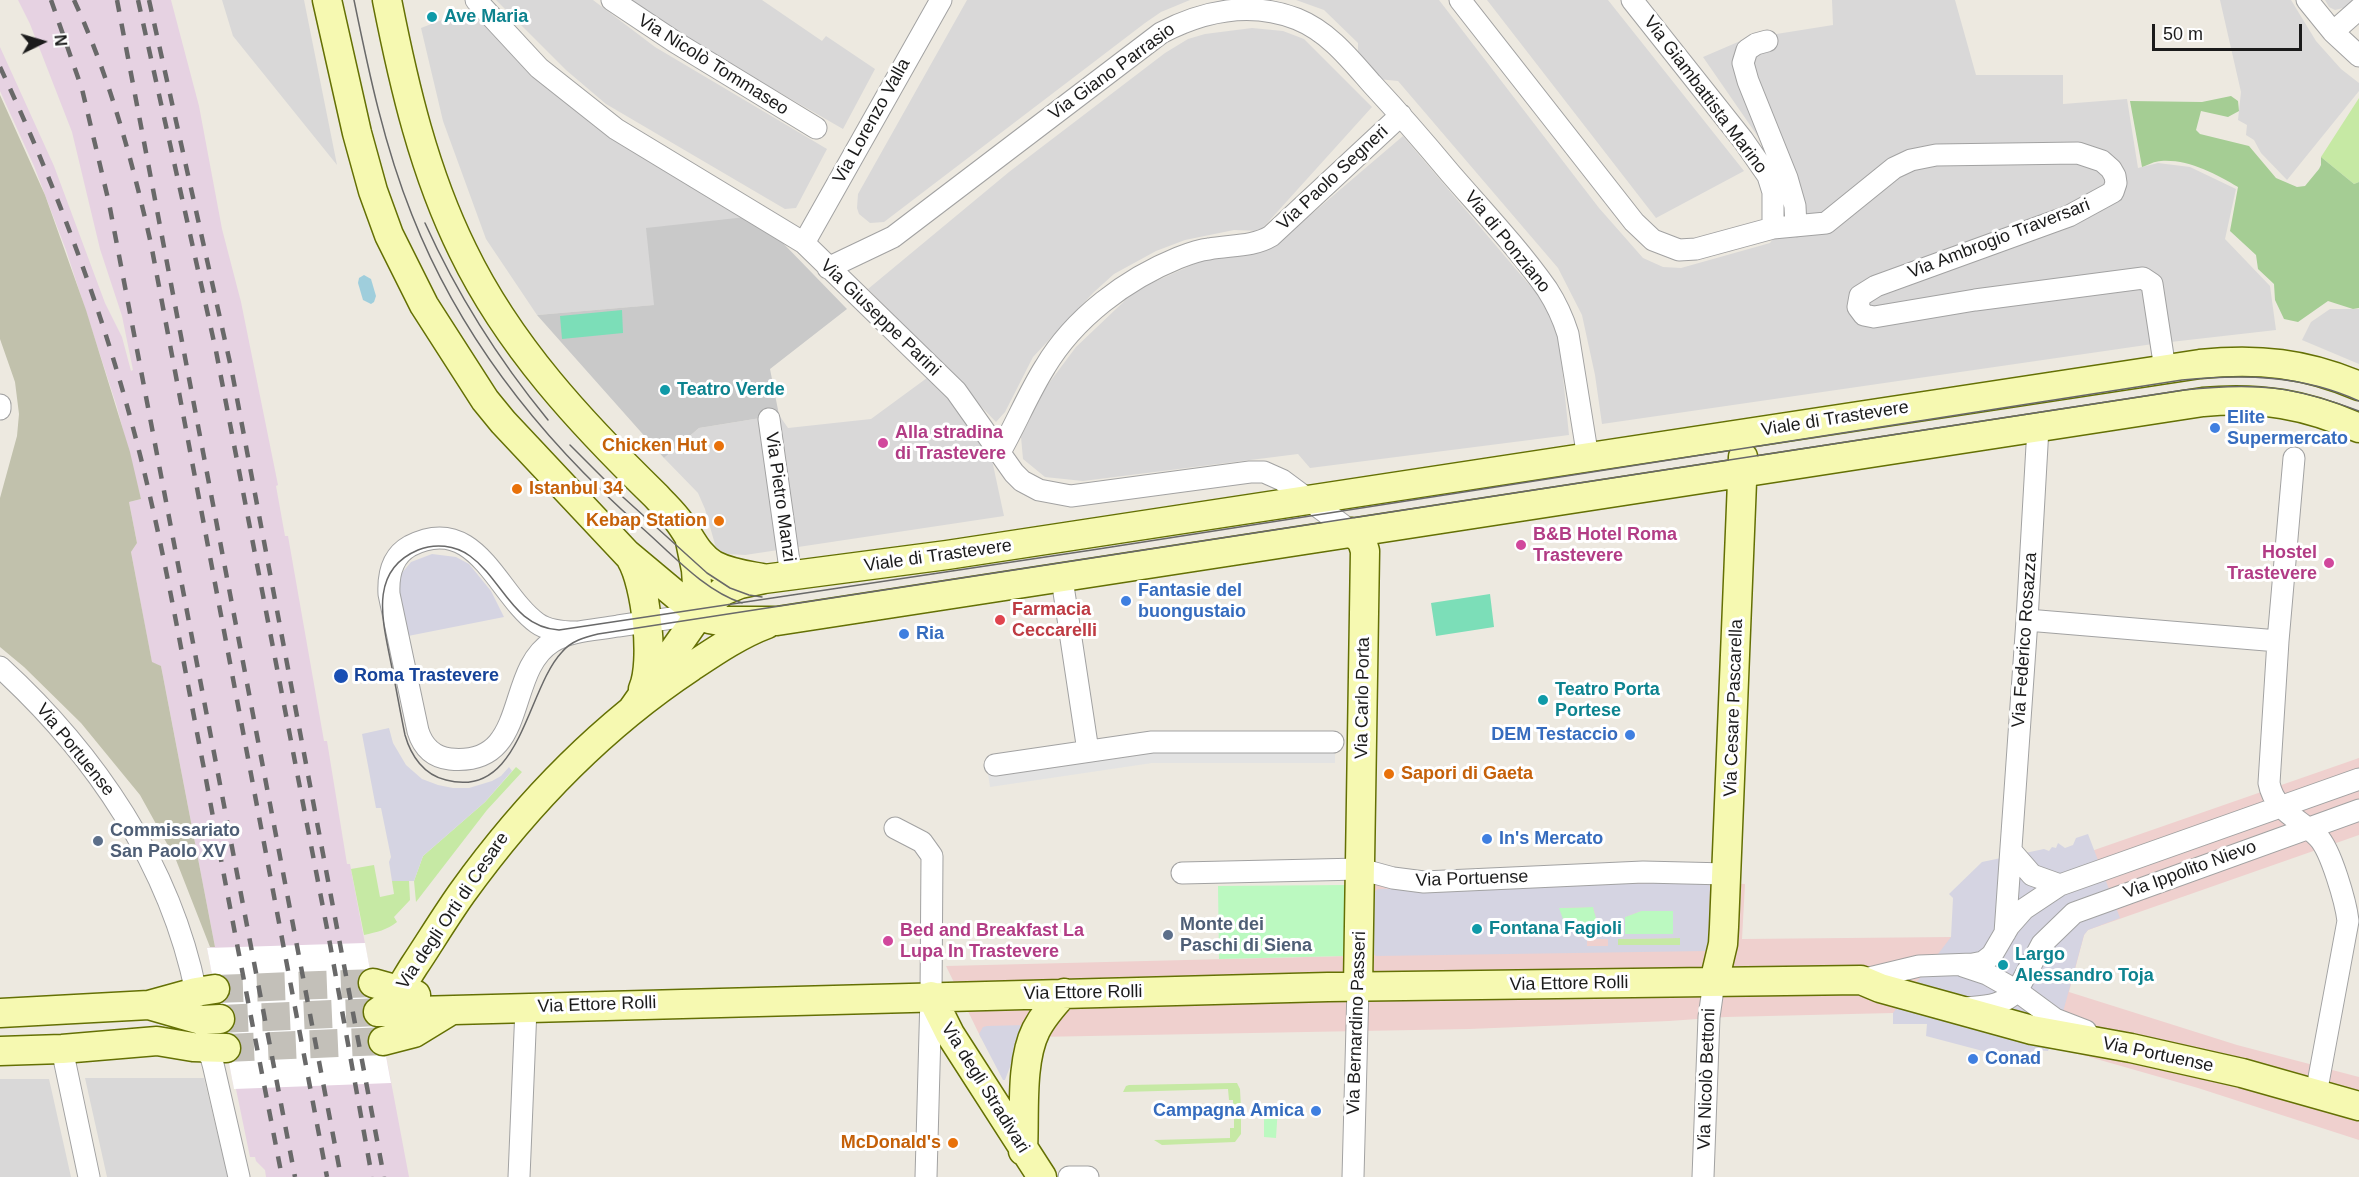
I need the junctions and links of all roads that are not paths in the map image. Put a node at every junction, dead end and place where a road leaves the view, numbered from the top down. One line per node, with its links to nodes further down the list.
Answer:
1 (327, 0): 32 (main road)
2 (387, 0): 31 (main road)
3 (476, 0): 17 (street, Via Giuseppe Parini)
4 (612, 0): 14 (street, Via Nicolò Tommaseo)
5 (941, 0): 17 (street, Via Lorenzo Valla)
6 (1460, 0): 16 (street, Via Ambrogio Traversari)
7 (1632, 0): 16 (street, Via Giambattista Marino)
8 (2307, 0): 10 (street)
9 (2359, 9): 10 (street)
10 (2333, 32): 12 (street)
11 (1767, 41): 15 (street)
12 (2359, 56)
13 (1401, 115): 18 (street, Via Giano Parrasio); 25 (street, Via Paolo Segneri); 26 (street, Via di Ponziano)
14 (816, 128)
15 (1796, 226): 16 (street, Via Ambrogio Traversari); 19 (street, Via Ambrogio Traversari)
16 (1773, 228)
17 (804, 243): 18 (street, Via Giuseppe Parini)
18 (828, 268): 25 (street, Via Giuseppe Parini)
19 (2165, 369): 20 (main road, Viale di Trastevere); 24 (main road, Viale di Trastevere)
20 (2359, 386)
21 (769, 419): 33 (street, Via Pietro Manzi)
22 (2038, 428): 23 (main road); 28 (main road); 37 (street, Via Federico Rosazza)
23 (2359, 428)
24 (1744, 434): 26 (main road, Viale di Trastevere); 28 (main road, Via Cesare Pascarella)
25 (1000, 452): 29 (street, Via Giuseppe Parini)
26 (1588, 458): 29 (main road, Viale di Trastevere)
27 (2294, 458): 41 (street)
28 (1743, 474): 30 (main road); 56 (main road, Via Cesare Pascarella)
29 (1309, 501): 30 (street); 33 (main road, Viale di Trastevere)
30 (1352, 532): 34 (main road); 54 (main road, Via Carlo Porta)
31 (690, 541): 33 (main road); 35 (main road)
32 (627, 554): 35 (main road); 38 (main road, Via degli Orti di Cesare)
33 (777, 577): 35 (main road, Viale di Trastevere)
34 (1062, 579): 39 (main road); 46 (street)
35 (699, 614): 38 (street); 39 (main road); 44 (main road, Via degli Orti di Cesare)
36 (530, 618): 40 (street); 42 (street); 42 (street)
37 (2027, 620): 41 (street); 53 (street, Via Federico Rosazza)
38 (646, 622): 40 (street); 44 (main road, Via degli Orti di Cesare)
39 (771, 622): 44 (main road, Via degli Orti di Cesare)
40 (576, 632): 42 (street)
41 (2278, 640): 49 (street)
42 (536, 657)
43 (0, 667): 66 (street, Via Portuense)
44 (632, 710): 60 (main road, Via degli Orti di Cesare)
45 (1333, 742): 46 (street)
46 (1088, 751): 47 (street)
47 (995, 765)
48 (2359, 779): 49 (street, Via Ippolito Nievo)
49 (2280, 807): 52 (street); 57 (street, Via Ippolito Nievo)
50 (2359, 810): 52 (street, Via Ippolito Nievo)
51 (895, 828): 69 (street)
52 (2307, 829): 58 (street, Via Ippolito Nievo); 81 (street)
53 (2012, 852): 57 (street); 59 (street, Via Federico Rosazza)
54 (1360, 869): 55 (street, Via Portuense); 56 (street, Via Portuense); 64 (main road, Via Bernardino Passeri)
55 (1182, 873)
56 (1727, 874): 63 (main road, Via Cesare Pascarella)
57 (2060, 885): 58 (street); 59 (street)
58 (2074, 914): 67 (street)
59 (2005, 933): 61 (street)
60 (423, 953): 65 (main road, Via degli Orti di Cesare); 65 (main road, Via Ettore Rolli); 72 (main road)
61 (1958, 965): 62 (street); 67 (street)
62 (1861, 980): 63 (main road, Via Portuense); 73 (main road, Via Portuense)
63 (1714, 982): 64 (main road, Via Ettore Rolli); 92 (street, Via Nicolò Bettoni)
64 (1358, 987): 68 (main road, Via Ettore Rolli); 91 (street, Via Bernardino Passeri)
65 (400, 989): 72 (main road, Via Ettore Rolli); 74 (main road, Via degli Orti di Cesare)
66 (205, 991): 70 (main road)
67 (2017, 991): 73 (street, Via Portuense); 78 (street)
68 (1064, 993): 69 (main road, Via Ettore Rolli); 83 (main road)
69 (931, 996): 71 (main road, Via Ettore Rolli); 83 (main road, Via degli Stradivari); 87 (street)
70 (149, 1005): 75 (main road); 76 (main road)
71 (526, 1008): 72 (main road, Via Ettore Rolli); 86 (street)
72 (452, 1009): 74 (main road, Via Ettore Rolli); 77 (main road)
73 (1956, 1009): 78 (main road, Via Portuense)
74 (378, 1012)
75 (0, 1013)
76 (213, 1033): 79 (main road); 85 (street)
77 (383, 1041)
78 (2131, 1048): 81 (main road, Via Portuense)
79 (62, 1049): 80 (main road); 84 (street)
80 (0, 1051)
81 (2316, 1094): 82 (main road, Via Portuense)
82 (2359, 1106)
83 (1023, 1151): 88 (main road, Via degli Stradivari)
84 (89, 1177)
85 (239, 1177)
86 (519, 1177)
87 (926, 1177)
88 (1042, 1177)
89 (1069, 1177): 90 (street)
90 (1088, 1177)
91 (1353, 1177)
92 (1703, 1177)

